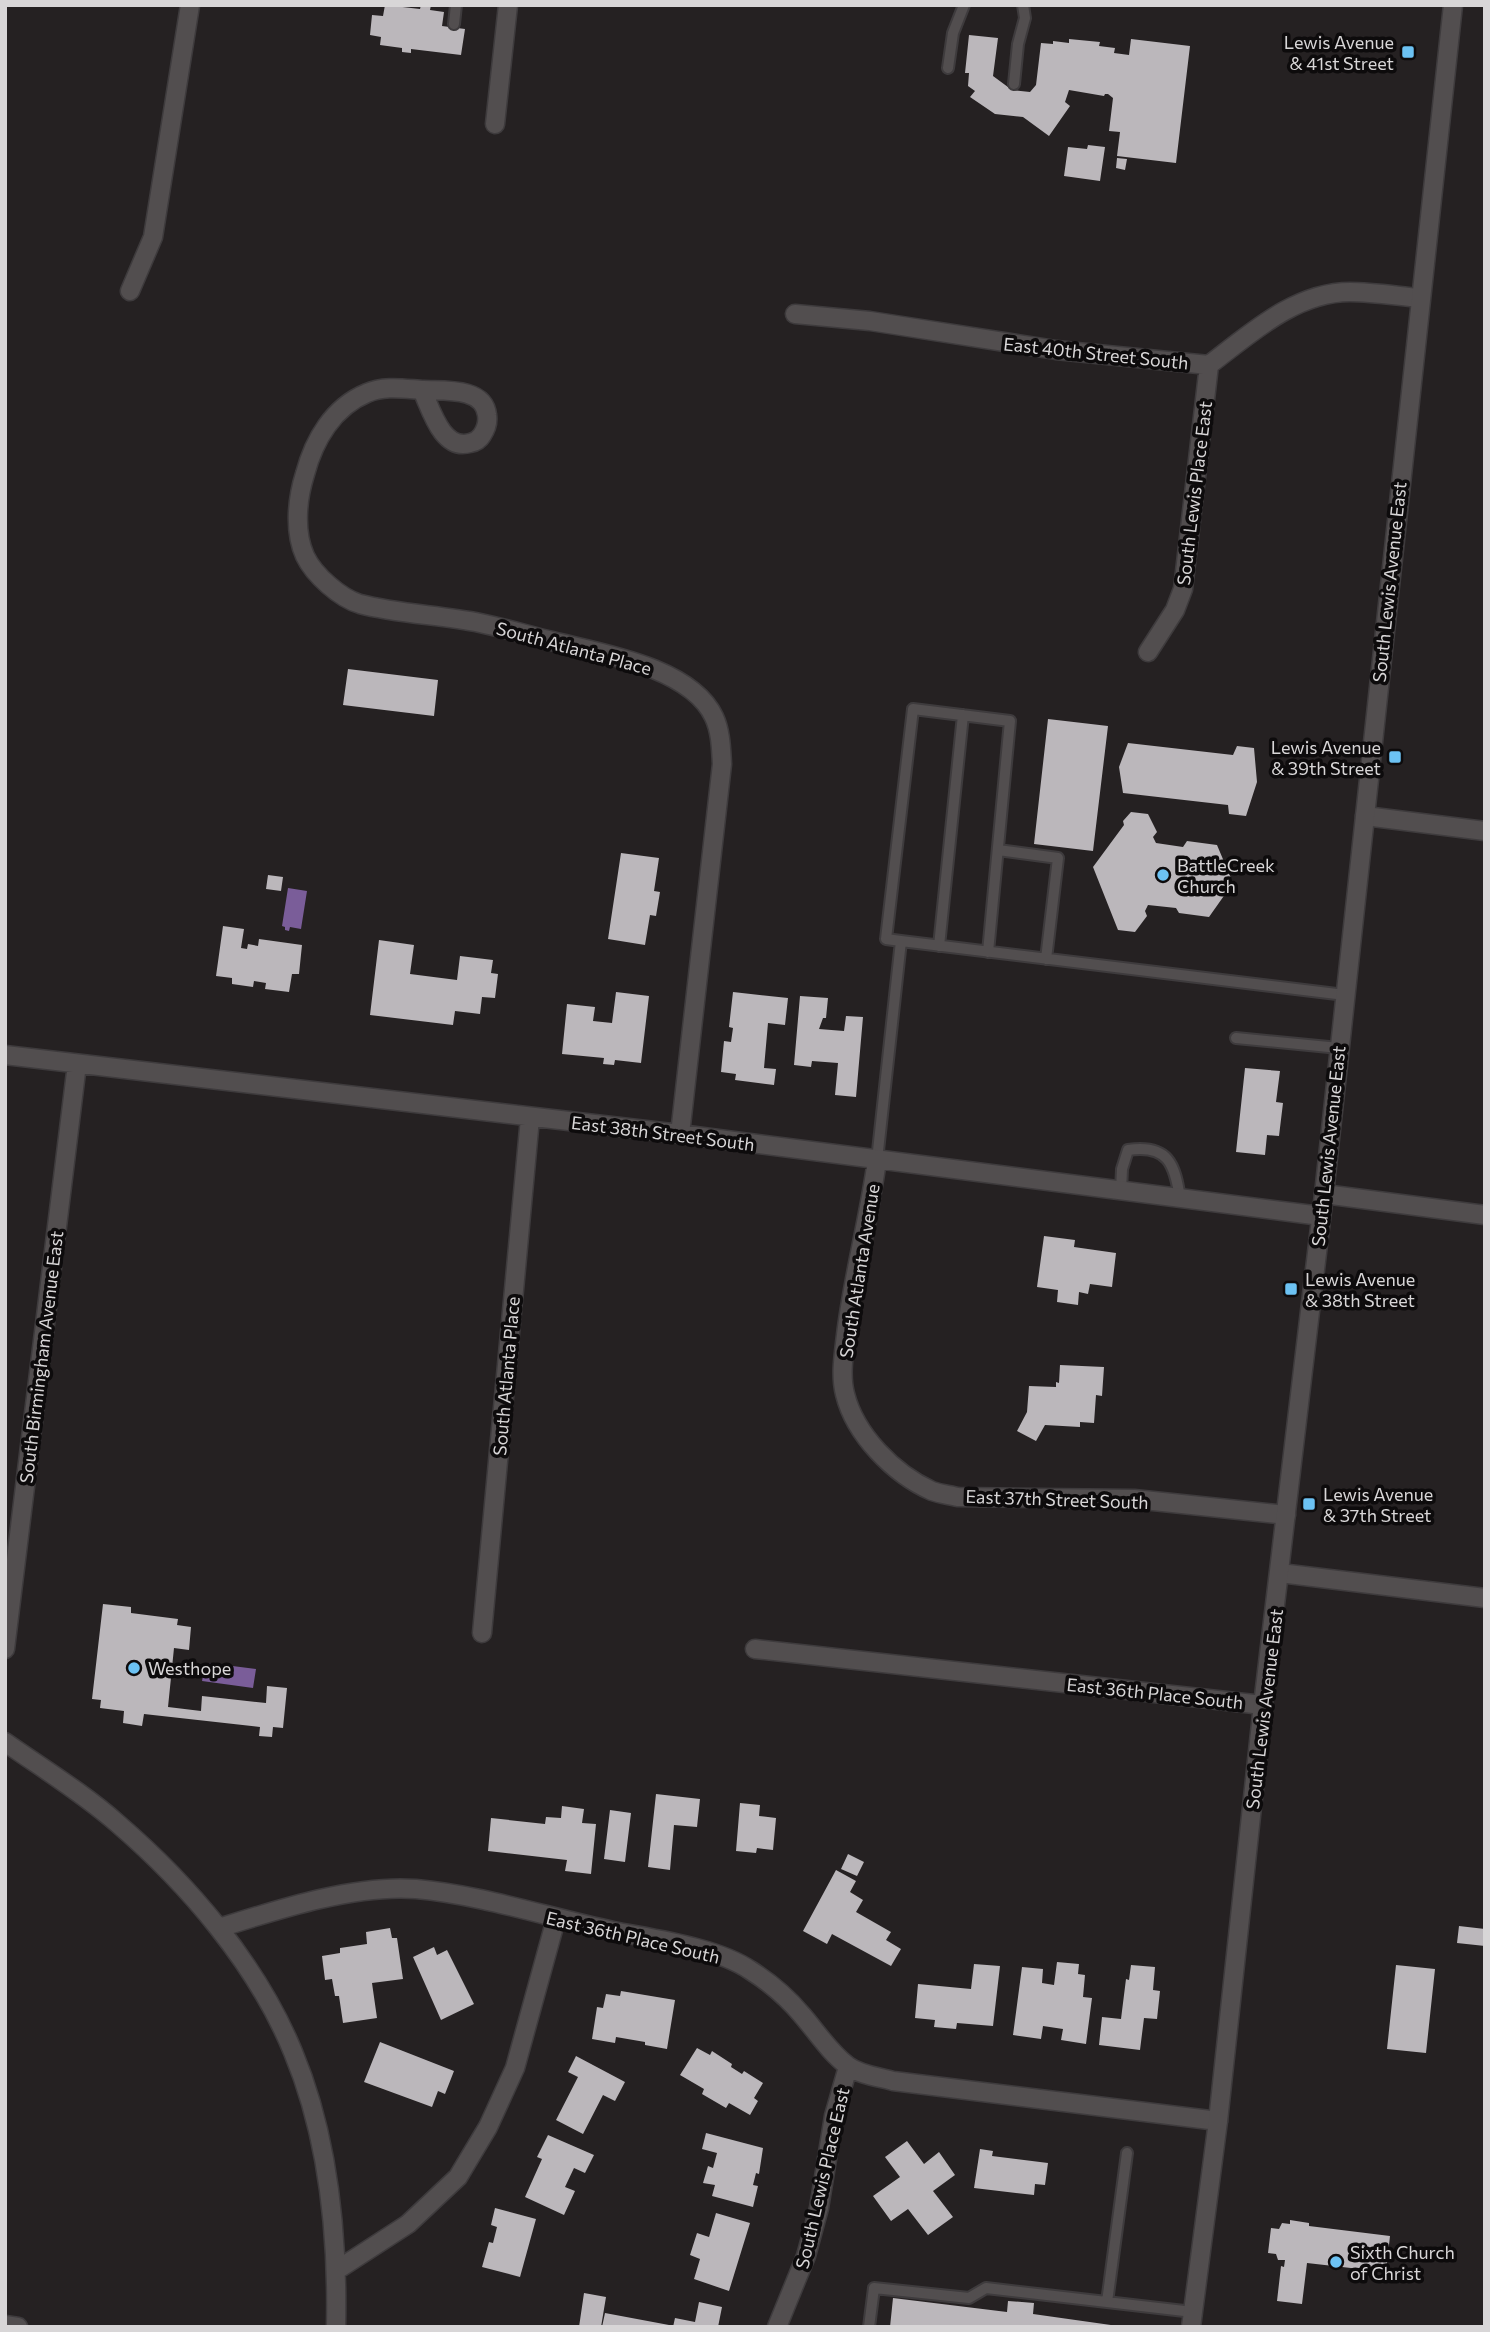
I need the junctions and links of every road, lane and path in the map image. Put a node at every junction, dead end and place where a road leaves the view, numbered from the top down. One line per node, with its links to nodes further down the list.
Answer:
1 (190, 5): 11 (street)
2 (456, 5): 7 (lane)
3 (508, 5): 10 (street)
4 (964, 5): 8 (lane)
5 (1023, 5): 9 (lane)
6 (1452, 5): 12 (street, South Lewis Avenue East)
7 (454, 24)
8 (948, 68)
9 (1014, 84)
10 (495, 124)
11 (130, 291)
12 (1420, 298): 14 (street, East 40th Street South); 18 (street, South Lewis Avenue East)
13 (795, 314): 14 (street, East 40th Street South)
14 (1209, 365): 16 (street, South Lewis Place East)
15 (422, 390): 31 (street, South Atlanta Place)
16 (1148, 652)
17 (963, 715): 20 (lane); 21 (lane); 22 (lane)
18 (1366, 816): 19 (street); 25 (street, South Lewis Avenue East)
19 (1485, 831)
20 (998, 850): 23 (lane); 24 (lane)
21 (901, 941): 22 (lane); 32 (lane)
22 (939, 946): 23 (lane)
23 (988, 952): 24 (lane)
24 (1046, 959): 25 (lane)
25 (1345, 995): 27 (street, South Lewis Avenue East)
26 (1236, 1038): 27 (lane)
27 (1339, 1048): 34 (street, South Lewis Avenue East)
28 (5, 1055): 29 (street, East 38th Street South)
29 (77, 1064): 30 (street, East 38th Street South); 43 (street, South Birmingham Avenue East)
30 (530, 1118): 31 (street, East 38th Street South); 42 (street, South Atlanta Place)
31 (680, 1133): 32 (street, East 38th Street South)
32 (877, 1160): 33 (street, East 38th Street South); 38 (street, South Atlanta Avenue)
33 (1121, 1191): 35 (street, East 38th Street South); 35 (lane)
34 (1324, 1194): 36 (street); 37 (street, South Lewis Avenue East)
35 (1181, 1199): 37 (street, East 38th Street South)
36 (1485, 1215)
37 (1321, 1216): 39 (street, South Lewis Avenue East)
38 (857, 1422): 39 (street, East 37th Street South)
39 (1286, 1515): 40 (street, South Lewis Avenue East)
40 (1280, 1573): 41 (street); 45 (street, South Lewis Avenue East)
41 (1485, 1598)
42 (482, 1633)
43 (5, 1649)
44 (755, 1649): 45 (street, East 36th Place South)
45 (1264, 1704): 50 (street, South Lewis Avenue East)
46 (5, 1742): 48 (street)
47 (556, 1919): 48 (street, East 36th Place South); 49 (street, East 36th Place South); 52 (street)
48 (219, 1928): 52 (street)
49 (848, 2067): 50 (street); 58 (street, South Lewis Place East)
50 (1218, 2121): 54 (street, South Lewis Avenue East)
51 (1127, 2153): 53 (lane)
52 (337, 2270): 57 (street)
53 (1107, 2302): 54 (lane); 59 (lane)
54 (1192, 2319)
55 (5, 2325): 56 (street)
56 (18, 2327)
57 (336, 2327)
58 (777, 2327)
59 (869, 2327)

